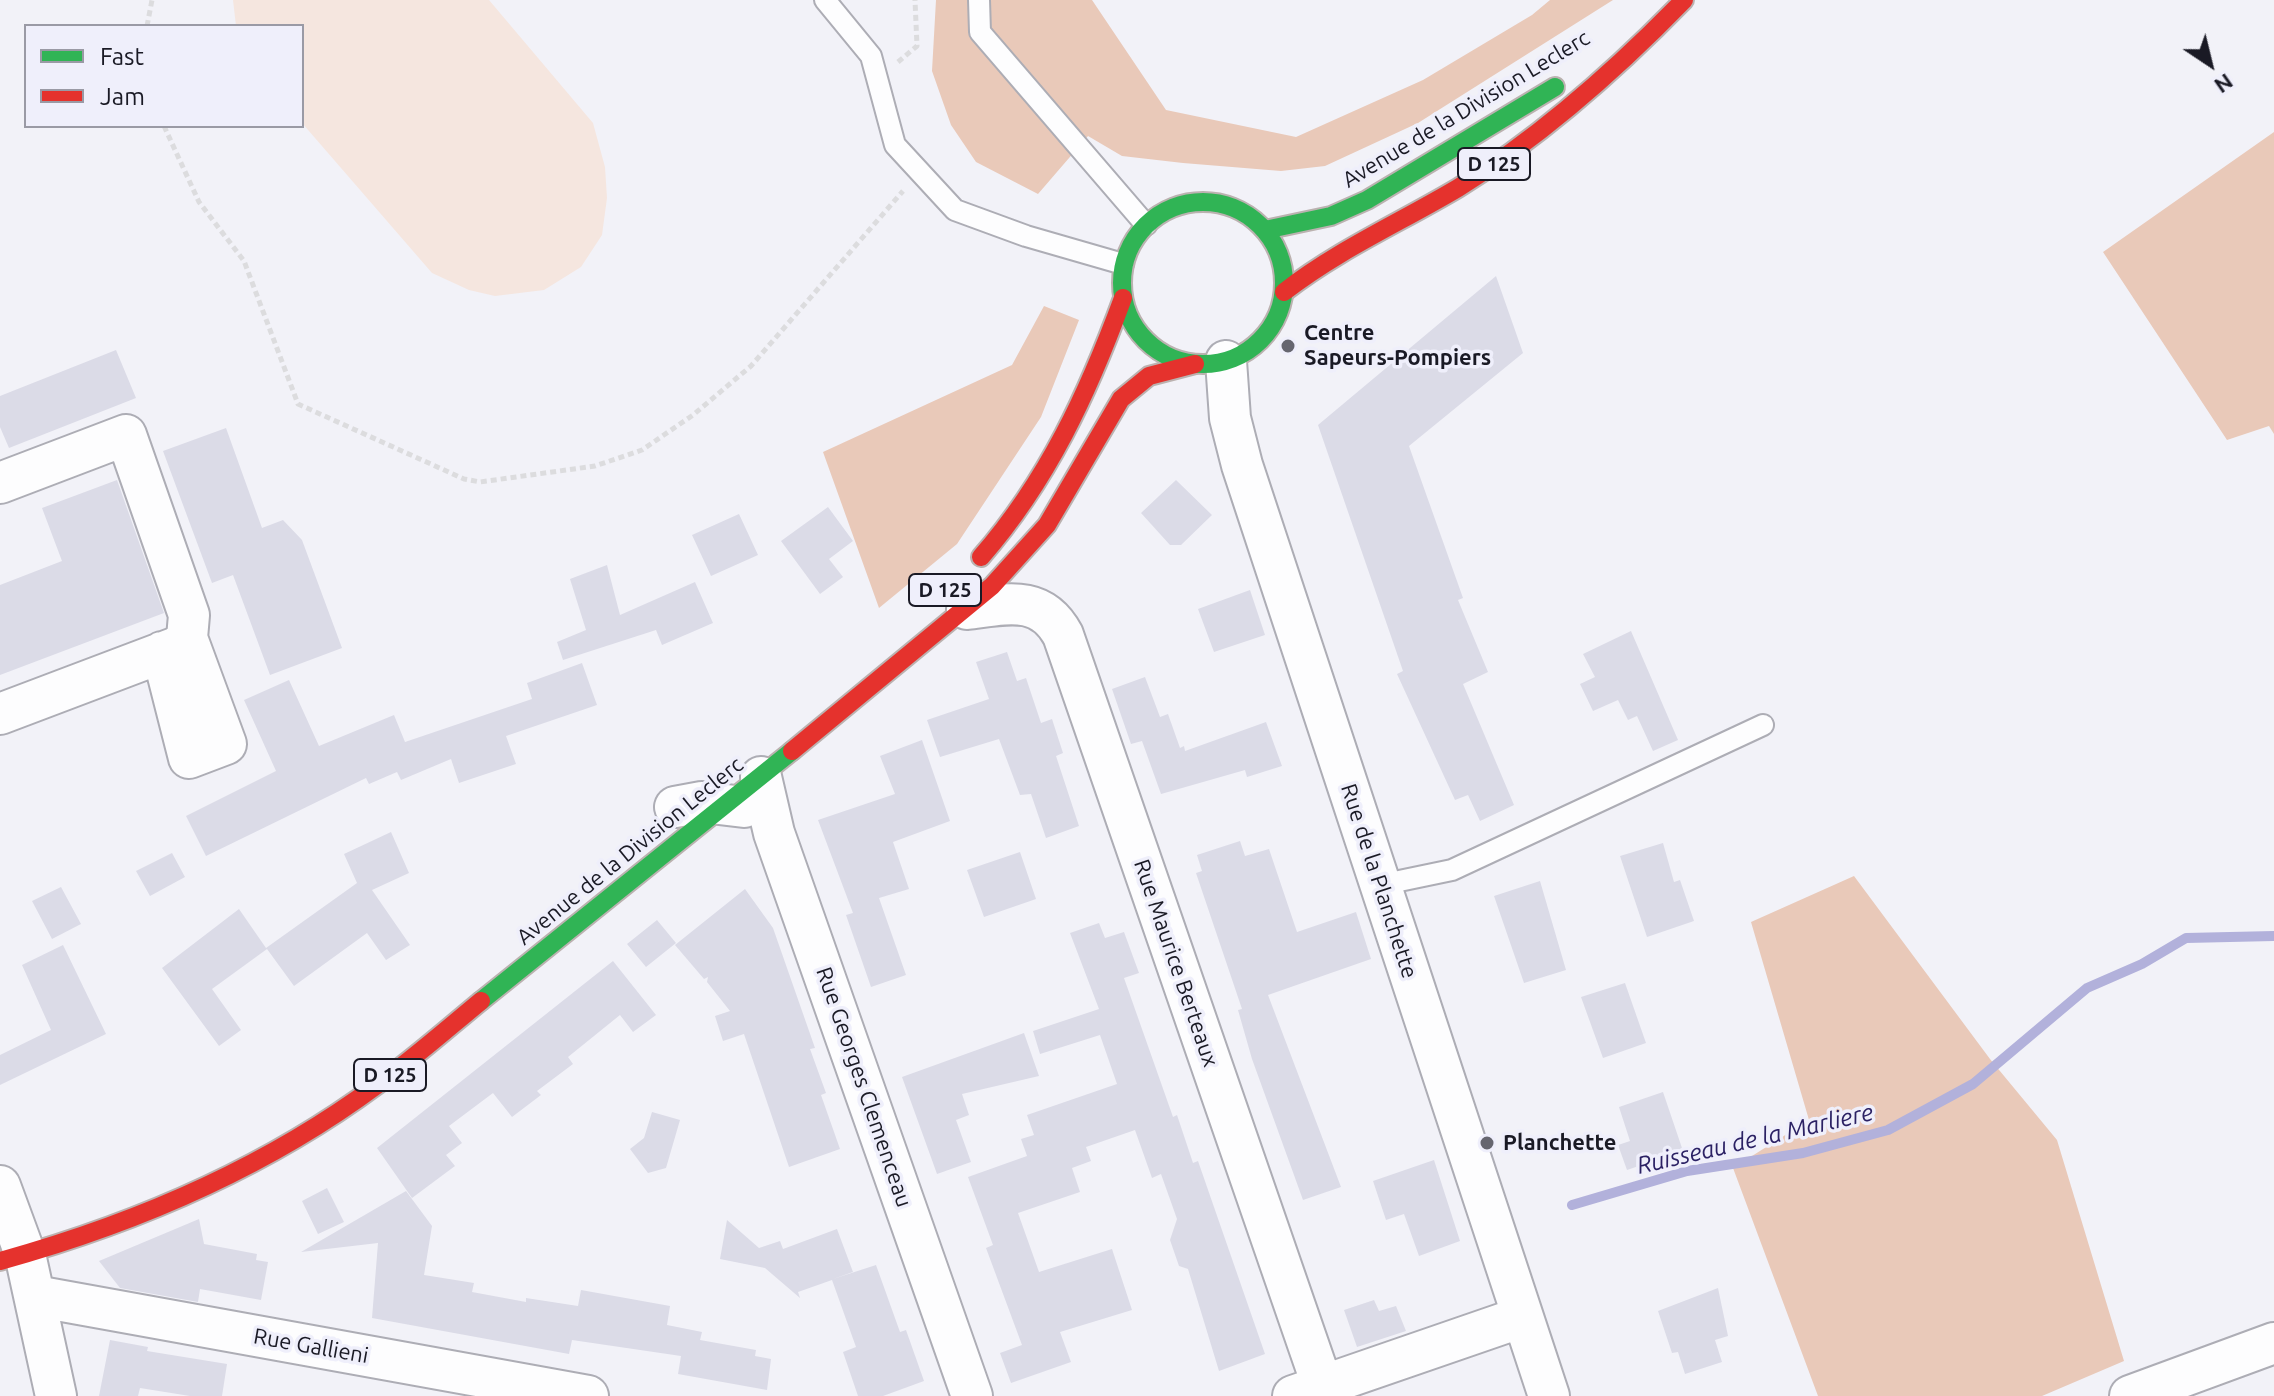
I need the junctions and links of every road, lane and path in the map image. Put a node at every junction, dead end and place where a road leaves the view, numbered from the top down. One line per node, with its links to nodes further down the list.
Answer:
1 (152, 0): 6 (path)
2 (825, 0): 9 (lane)
3 (915, 0): 9 (path)
4 (979, 0): 12 (lane)
5 (1682, 2): 7 (main road, Avenue de la Division Leclerc / D 125); 15 (main road, Avenue de la Division Leclerc / D 125)
6 (147, 24)
7 (1595, 59)
8 (1573, 74): 13 (main road, Avenue de la Division Leclerc / D 125)
9 (877, 79): 11 (lane)
10 (165, 128): 11 (path)
11 (921, 173): 14 (lane)
12 (1146, 225): 13 (main road); 14 (main road)
13 (1265, 230): 15 (main road)
14 (1123, 264): 16 (main road)
15 (1284, 292): 17 (main road)
16 (1123, 298): 17 (main road); 19 (main road, Avenue de la Division Leclerc / D 125)
17 (1211, 362): 19 (main road, Avenue de la Division Leclerc / D 125); 25 (street, Rue de la Planchette)
18 (0, 483): 20 (street)
19 (966, 591): 22 (main road, Avenue de la Division Leclerc / D 125); 31 (street, Rue Maurice Berteaux)
20 (0, 714)
21 (1763, 725): 25 (lane)
22 (761, 777): 23 (main road, Avenue de la Division Leclerc / D 125); 24 (street, Rue Georges Clemenceau)
23 (692, 804): 24 (street); 27 (main road, Avenue de la Division Leclerc / D 125)
24 (774, 833): 34 (street, Rue Georges Clemenceau)
25 (1380, 885): 29 (street, Rue de la Planchette)
26 (0, 1186): 27 (street)
27 (15, 1240): 28 (street)
28 (35, 1296): 32 (street); 33 (street, Rue Gallieni)
29 (1522, 1317): 31 (street); 35 (street, Rue de la Planchette)
30 (2274, 1343): 36 (street)
31 (1313, 1393)
32 (56, 1396)
33 (588, 1396)
34 (972, 1396)
35 (1549, 1396)
36 (2130, 1396)

